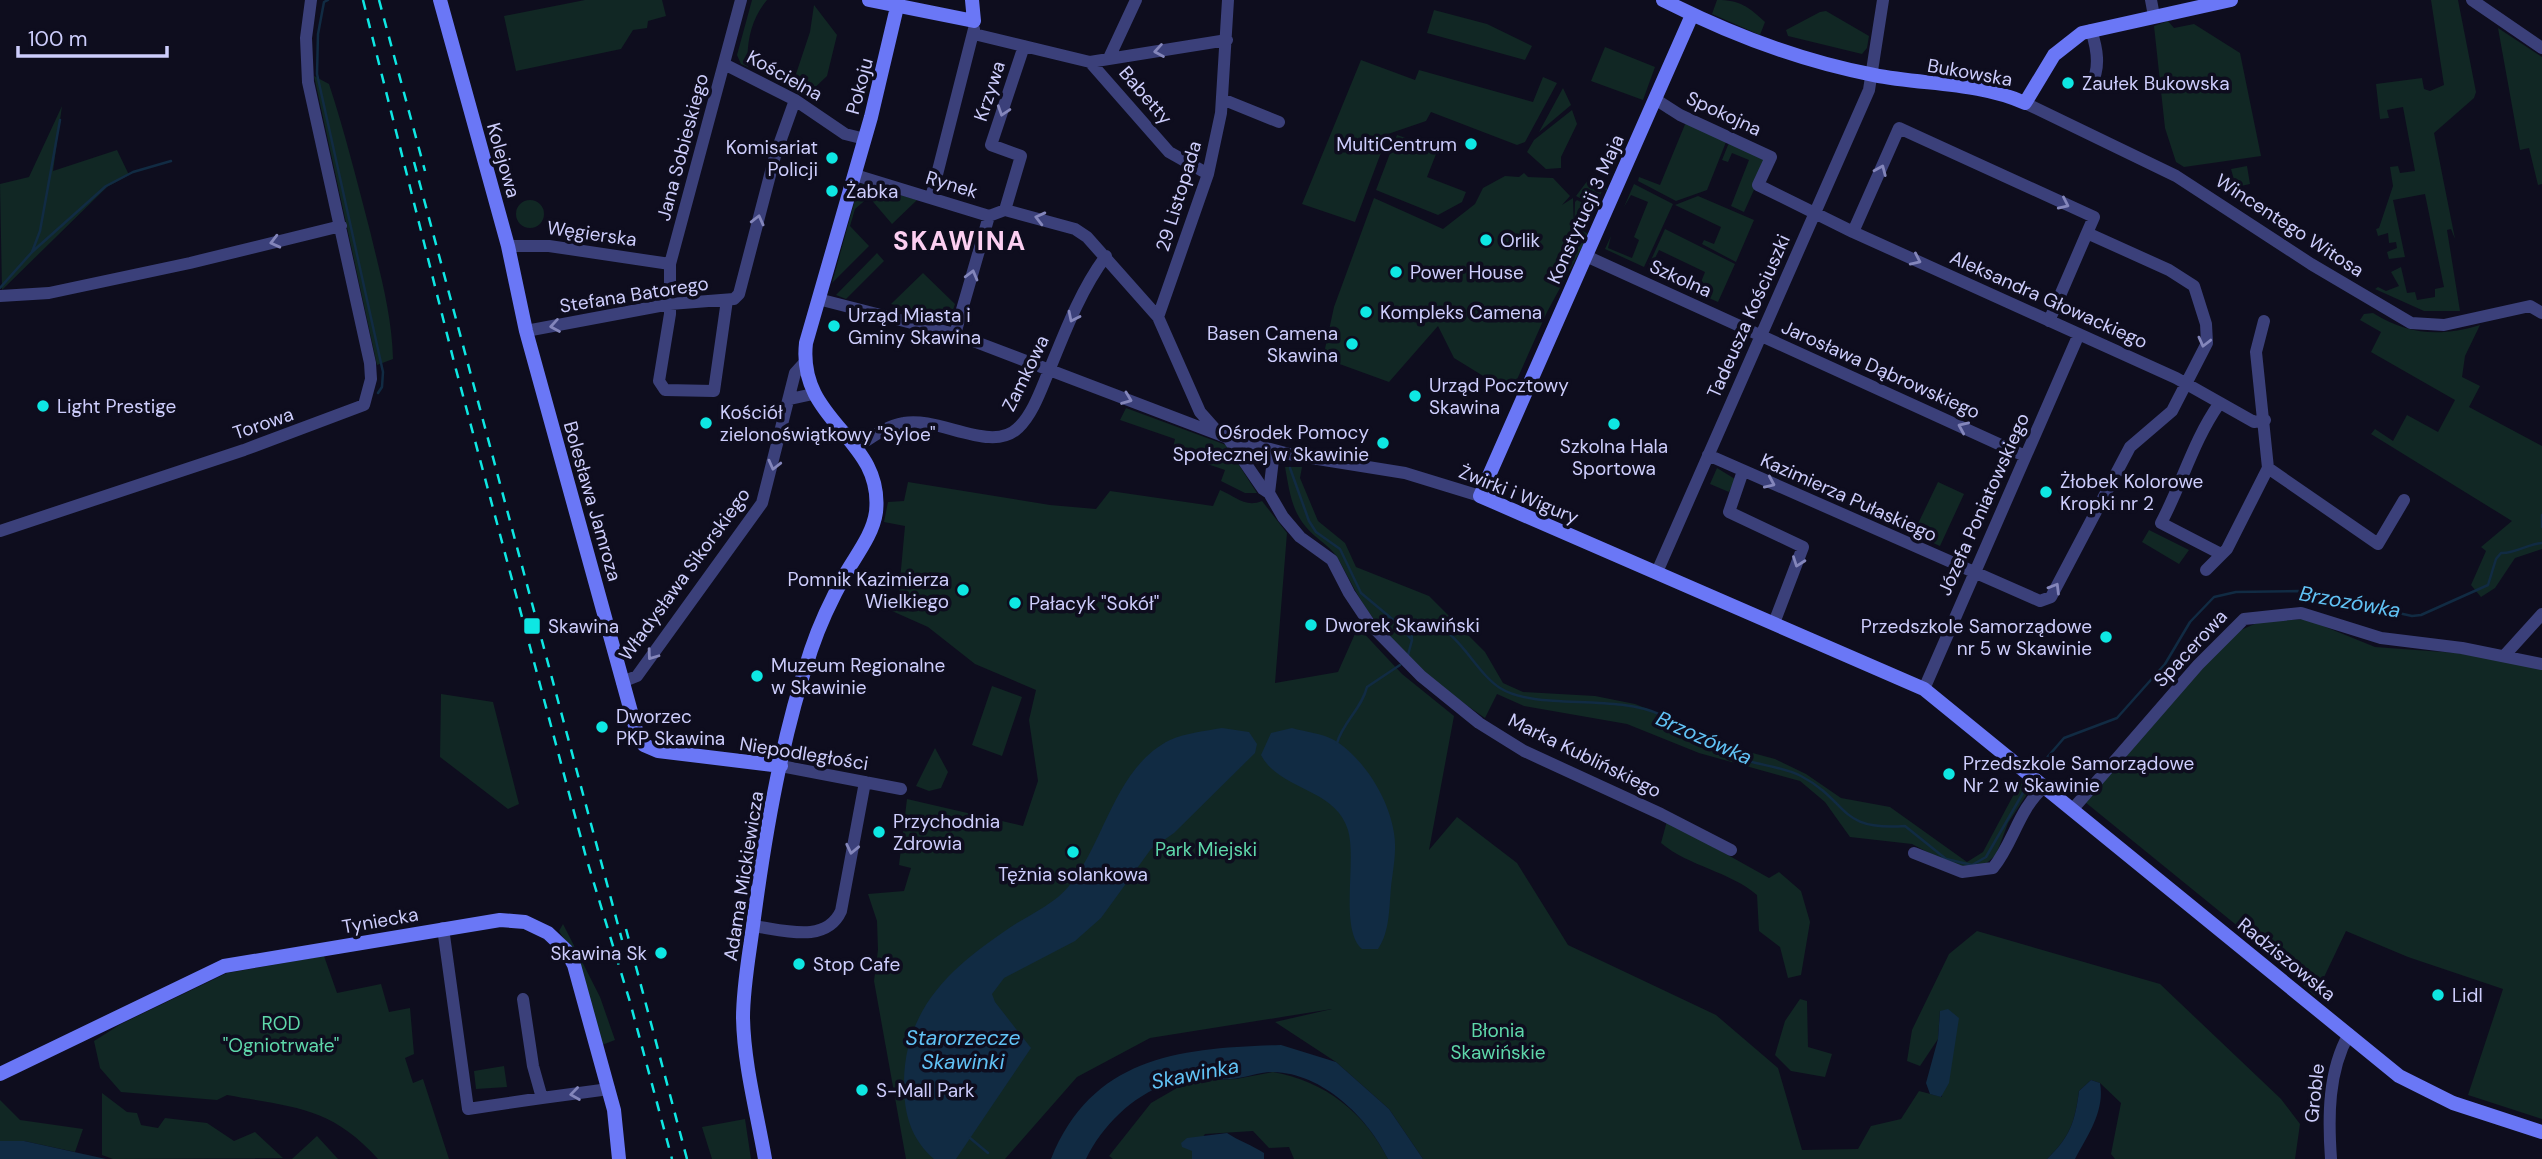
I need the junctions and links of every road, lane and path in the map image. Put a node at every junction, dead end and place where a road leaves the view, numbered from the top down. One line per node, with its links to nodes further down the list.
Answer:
1 (311, 0): 38 (street, Torowa)
2 (440, 0): 41 (street, Kolejowa)
3 (741, 0): 23 (street, Jana Sobieskiego)
4 (869, 0): 13 (street)
5 (972, 0): 16 (street)
6 (1136, 0): 21 (street)
7 (1228, 0): 18 (street, 29 Listopada)
8 (1663, 0): 14 (street, Bukowska)
9 (1882, 0): 24 (street, Tadeusza Kościuszki)
10 (2151, 0): 15 (street)
11 (2231, 0): 15 (street, Bukowska)
12 (2472, 0): 20 (street)
13 (897, 7): 16 (street); 31 (street, Pokoju)
14 (1692, 15): 24 (street, Bukowska); 27 (street, Konstytucji 3 Maja)
15 (2154, 16): 17 (street, Bukowska)
16 (974, 27): 19 (street); 34 (street)
17 (2091, 30): 25 (street); 29 (street, Bukowska)
18 (1227, 40): 21 (street, one-way to 21); 26 (street, 29 Listopada)
19 (1024, 46): 22 (street); 35 (street, Krzywa, one-way to 35)
20 (2542, 48)
21 (1109, 58): 22 (street)
22 (1090, 62): 32 (street, Babetty)
23 (724, 64): 28 (street, Kościelna); 44 (street, Jana Sobieskiego)
24 (1872, 75): 29 (street, Bukowska); 36 (street, Tadeusza Kościuszki)
25 (2091, 84)
26 (1222, 99): 30 (street); 32 (street, 29 Listopada)
27 (1655, 99): 36 (street, Spokojna); 42 (street, Konstytucji 3 Maja)
28 (796, 100): 31 (street, Kościelna); 46 (street, Stefana Batorego, one-way to 28)
29 (2025, 103): 49 (street, Wincentego Witosa)
30 (1279, 122)
31 (865, 139): 33 (street, Pokoju)
32 (1208, 174): 50 (street, 29 Listopada)
33 (855, 175): 34 (street, Rynek); 47 (street)
34 (932, 198): 37 (street, Rynek)
35 (1005, 210): 37 (street); 43 (street, one-way to 35)
36 (1814, 212): 39 (street, Aleksandra Głowackiego); 55 (street, Tadeusza Kościuszki)
37 (989, 216): 54 (street, Rynek, one-way to 37)
38 (341, 226): 45 (street, one-way to 45); 76 (street, Torowa)
39 (1853, 232): 40 (street, one-way to 40); 51 (street, Aleksandra Głowackiego, one-way to 51)
40 (2087, 233): 51 (street); 59 (street, Kazimierza Pułaskiego, one-way to 59)
41 (508, 246): 44 (street, Węgierska); 53 (street, Kolejowa)
42 (1586, 256): 55 (street, Szkolna); 74 (street, Konstytucji 3 Maja)
43 (1102, 260): 50 (street); 58 (street, Zamkowa, one-way to 58)
44 (670, 264): 48 (street, Jana Sobieskiego)
45 (0, 296)
46 (727, 300): 48 (street, Stefana Batorego); 48 (street, Jana Sobieskiego)
47 (817, 301): 54 (street); 57 (street, Adama Mickiewicza)
48 (670, 304): 53 (street, Stefana Batorego, one-way to 53)
49 (2542, 313)
50 (1158, 317): 63 (street)
51 (2049, 321): 56 (street, Aleksandra Głowackiego)
52 (2264, 321): 64 (street)
53 (526, 331): 85 (street, Bolesława Jamroza)
54 (955, 334): 58 (street, Żwirki i Wigury)
55 (1760, 334): 69 (street, Tadeusza Kościuszki); 70 (street, Jarosława Dąbrowskiego, one-way to 55)
56 (2079, 334): 59 (street, Aleksandra Głowackiego); 70 (street, Józefa Poniatowskiego)
57 (804, 362): 60 (street, Adama Mickiewicza); 61 (street, Władysława Sikorskiego)
58 (1049, 370): 65 (street, Żwirki i Wigury, one-way to 65); 67 (street, Zamkowa)
59 (2185, 384): 62 (street, Aleksandra Głowackiego); 80 (street, Kazimierza Pułaskiego, one-way to 59)
60 (813, 394): 61 (street); 67 (street, Adama Mickiewicza)
61 (790, 399): 85 (street, Władysława Sikorskiego, one-way to 85)
62 (2220, 404): 64 (street, Aleksandra Głowackiego); 77 (street)
63 (1200, 412): 65 (street); 66 (street)
64 (2265, 420): 71 (street)
65 (1184, 423): 66 (street, Żwirki i Wigury)
66 (1228, 438): 68 (street, Żwirki i Wigury); 73 (street, Marka Kublińskiego)
67 (857, 447): 87 (street, Adama Mickiewicza)
68 (1274, 451): 73 (street); 74 (street, Żwirki i Wigury)
69 (1708, 455): 72 (street, Kazimierza Pułaskiego); 79 (street, Tadeusza Kościuszki)
70 (2025, 456): 80 (street, Józefa Poniatowskiego)
71 (2268, 468): 75 (street); 77 (street)
72 (1743, 471): 80 (street, Kazimierza Pułaskiego, one-way to 80); 82 (street, one-way to 82)
73 (1269, 493): 93 (street, Marka Kublińskiego)
74 (1480, 496): 79 (street, Żwirki i Wigury)
75 (2404, 500)
76 (0, 531)
77 (2221, 554): 78 (street)
78 (2206, 570)
79 (1657, 572): 82 (street, Żwirki i Wigury)
80 (1974, 573): 86 (street, Józefa Poniatowskiego)
81 (2542, 614): 83 (street)
82 (1776, 619): 86 (street, Żwirki i Wigury)
83 (2504, 656): 84 (street, Spacerowa); 92 (street, Spacerowa)
84 (2542, 664)
85 (622, 682): 87 (street, Niepodległości)
86 (1924, 689): 88 (street, Żwirki i Wigury)
87 (781, 766): 89 (street, Niepodległości); 95 (street, Adama Mickiewicza)
88 (2031, 776): 90 (street, Radziszowska)
89 (865, 782): 91 (street, Niepodległości); 95 (street, one-way to 95)
90 (2044, 787): 92 (street, Radziszowska); 94 (street)
91 (901, 789)
92 (2073, 810): 98 (street, Radziszowska)
93 (1731, 850)
94 (1914, 853)
95 (753, 926): 104 (street, Adama Mickiewicza)
96 (443, 928): 99 (street, Tyniecka); 100 (street, Tyniecka); 101 (street)
97 (523, 999): 101 (street)
98 (2349, 1034): 102 (street, Radziszowska); 105 (street, Groble)
99 (0, 1074)
100 (608, 1089): 101 (street, one-way to 101); 103 (street, Tyniecka)
101 (542, 1098)
102 (2542, 1132)
103 (619, 1159)
104 (765, 1159)
105 (2331, 1159)

